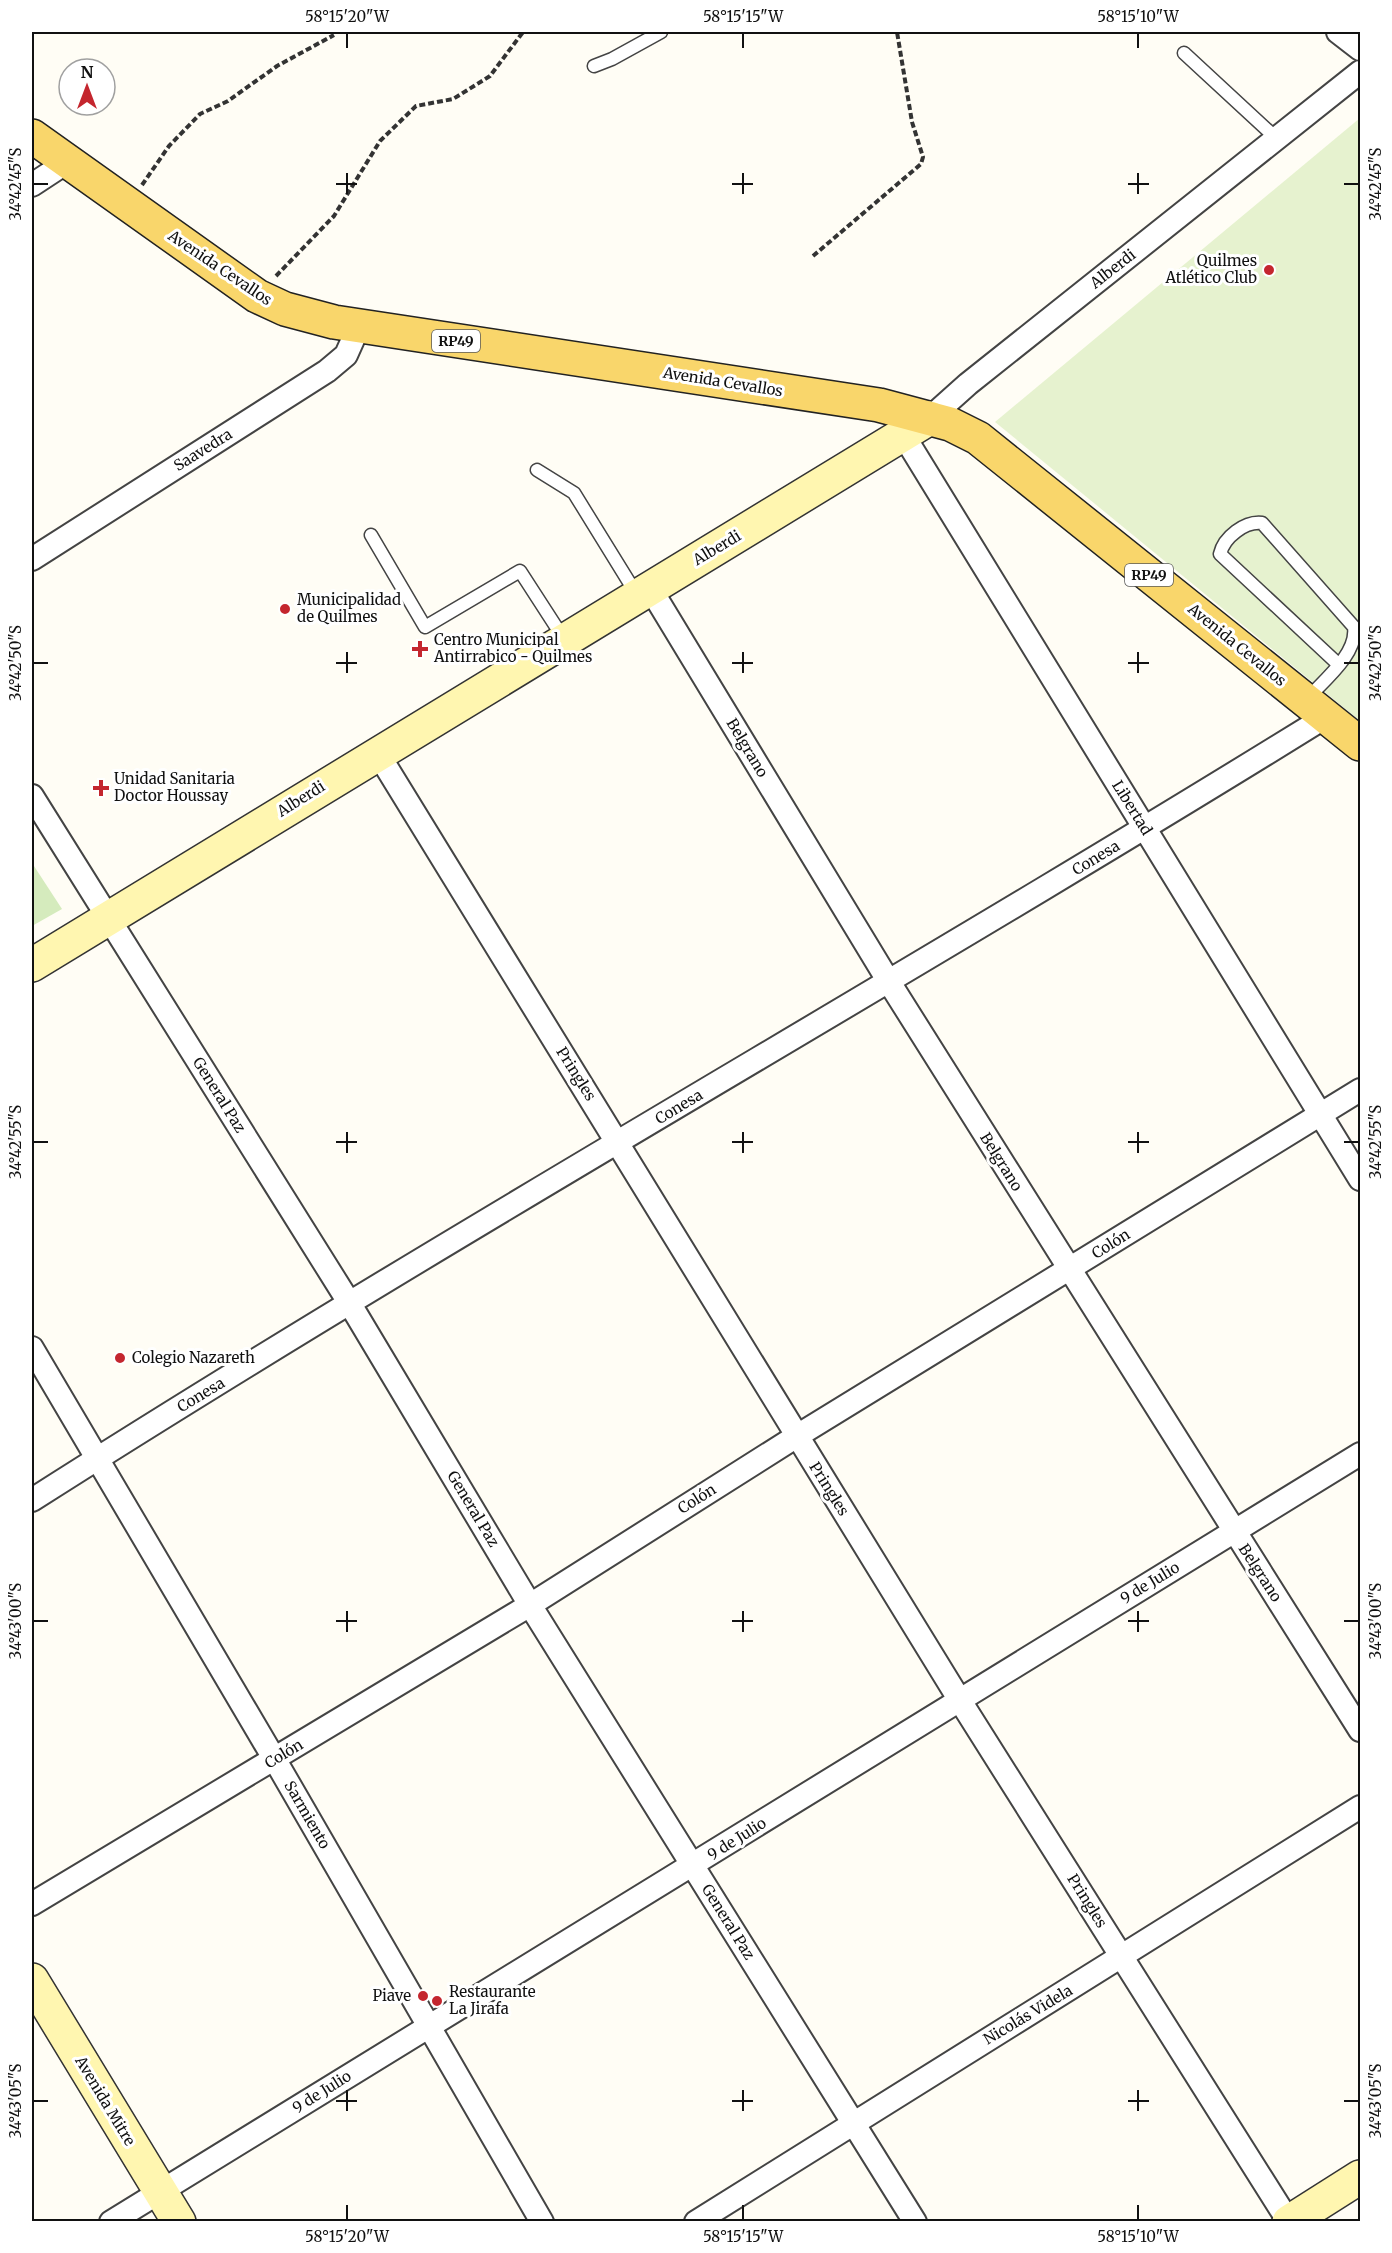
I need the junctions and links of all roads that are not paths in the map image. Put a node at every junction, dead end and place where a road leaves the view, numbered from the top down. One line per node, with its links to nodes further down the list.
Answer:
1 (661, 32): 5 (lane)
2 (1338, 32): 3 (street)
3 (1360, 50)
4 (1184, 53): 8 (lane)
5 (594, 66)
6 (1360, 72): 8 (street, Alberdi)
7 (32, 136): 9 (main road, Avenida Cevallos / RP49)
8 (1277, 139): 12 (street, Alberdi)
9 (67, 162): 10 (street); 11 (main road, Avenida Cevallos / RP49)
10 (32, 185)
11 (359, 326): 12 (main road, Avenida Cevallos / RP49); 16 (street, Saavedra)
12 (930, 418): 13 (street, Alberdi); 20 (main road, Avenida Cevallos / RP49)
13 (904, 436): 17 (street, Alberdi); 24 (street, Libertad)
14 (537, 470): 17 (lane)
15 (371, 535): 18 (lane)
16 (32, 559)
17 (644, 592): 18 (street, Alberdi); 27 (street, Belgrano)
18 (565, 641): 22 (street, Alberdi)
19 (1338, 664): 19 (lane); 20 (lane)
20 (1316, 708): 21 (main road, Avenida Cevallos / RP49); 24 (street, Conesa)
21 (1360, 744)
22 (377, 752): 25 (street, Alberdi); 30 (street, Pringles)
23 (32, 796): 25 (street, General Paz)
24 (1145, 828): 27 (street, Conesa); 29 (street, Libertad)
25 (108, 919): 26 (street, Alberdi); 33 (street, General Paz)
26 (32, 964)
27 (889, 982): 30 (street, Conesa); 32 (street, Belgrano)
28 (1360, 1089): 29 (street, Colón)
29 (1320, 1113): 31 (street, Libertad); 32 (street, Colón)
30 (618, 1143): 33 (street, Conesa); 35 (street, Pringles)
31 (1360, 1179)
32 (1069, 1270): 35 (street, Colón); 39 (street, Belgrano)
33 (350, 1304): 37 (street, Conesa); 40 (street, General Paz)
34 (32, 1348): 37 (street, Sarmiento)
35 (796, 1436): 40 (street, Colón); 41 (street, Pringles)
36 (1360, 1454): 39 (street, 9 de Julio)
37 (98, 1458): 38 (street, Conesa); 43 (street, Sarmiento)
38 (32, 1500)
39 (1234, 1532): 41 (street, 9 de Julio); 42 (street, Belgrano)
40 (530, 1605): 43 (street, Colón); 45 (street, General Paz)
41 (959, 1699): 45 (street, 9 de Julio); 47 (street, Pringles)
42 (1360, 1730)
43 (275, 1760): 46 (street, Colón); 49 (street, Sarmiento)
44 (1360, 1807): 47 (street, Nicolás Videla)
45 (693, 1867): 49 (street, 9 de Julio); 50 (street, General Paz)
46 (32, 1904)
47 (1122, 1958): 50 (street, Nicolás Videla); 58 (street, Pringles)
48 (32, 1980): 52 (street, Avenida Mitre)
49 (429, 2026): 52 (street, 9 de Julio); 55 (street, Sarmiento)
50 (854, 2121): 56 (street, Nicolás Videla); 57 (street, General Paz)
51 (1360, 2177): 58 (street)
52 (160, 2192): 53 (street, 9 de Julio); 54 (street, Avenida Mitre)
53 (111, 2222)
54 (179, 2222)
55 (542, 2222)
56 (696, 2222)
57 (915, 2222)
58 (1289, 2222)

